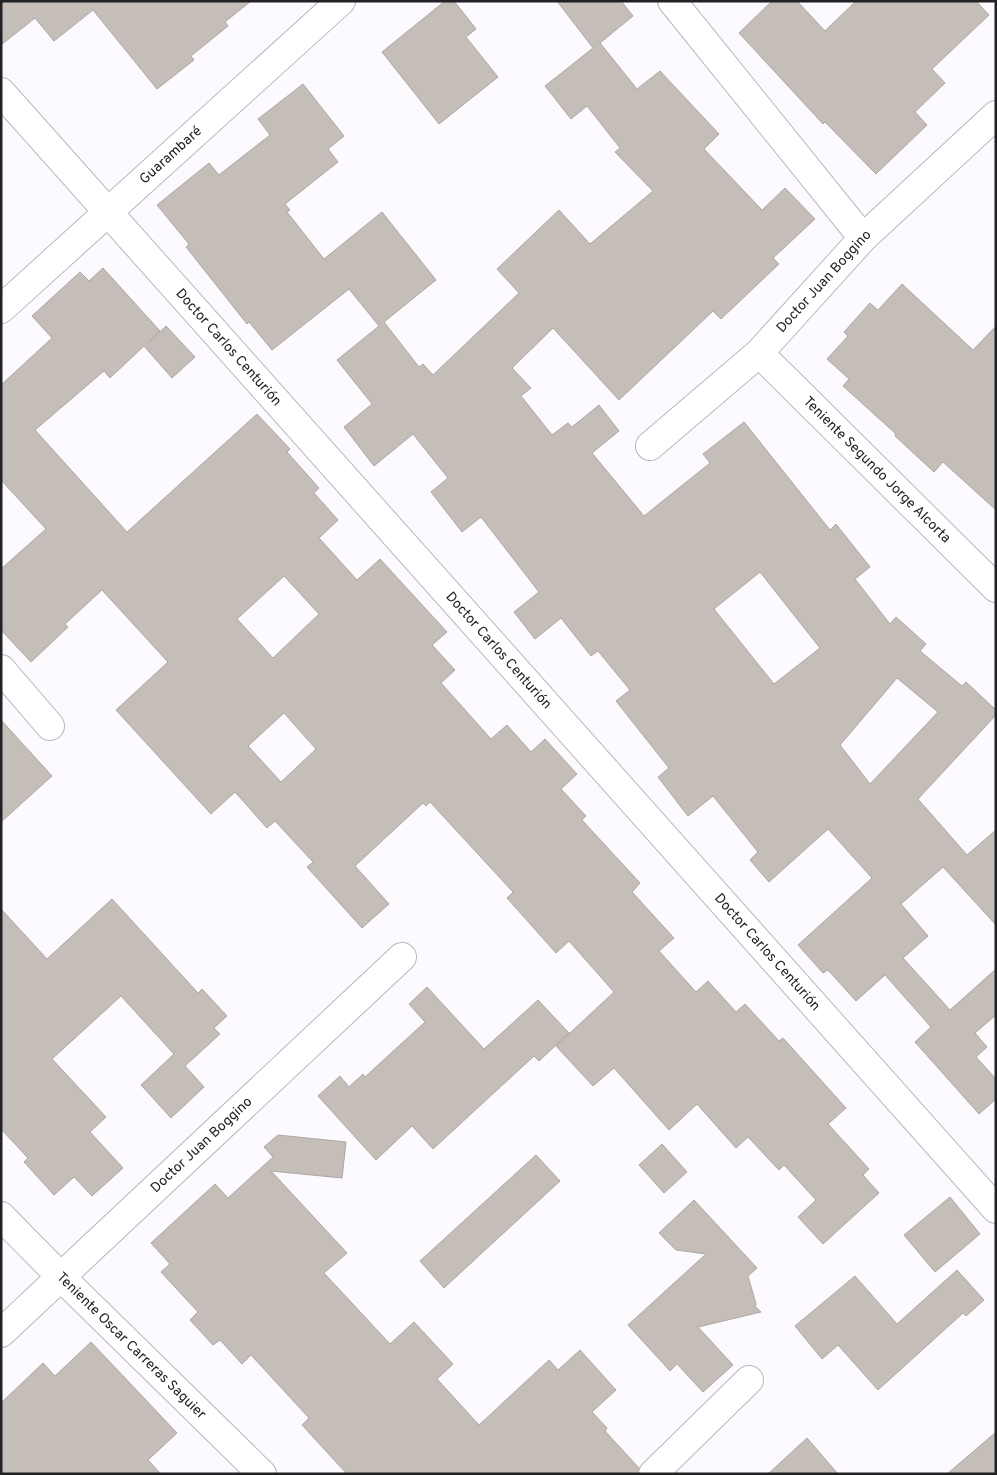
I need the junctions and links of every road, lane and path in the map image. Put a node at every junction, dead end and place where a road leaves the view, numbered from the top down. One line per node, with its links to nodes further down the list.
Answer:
1 (341, 1): 5 (street, Guarambaré)
2 (672, 1): 6 (street)
3 (1, 92): 5 (street, Doctor Carlos Centurión)
4 (996, 115): 6 (street, Doctor Juan Boggino)
5 (110, 212): 7 (street, Guarambaré); 14 (street, Doctor Carlos Centurión)
6 (863, 238): 8 (street, Doctor Juan Boggino)
7 (1, 309)
8 (759, 353): 9 (street, Doctor Juan Boggino); 10 (street, Teniente Segundo Jorge Alcorta)
9 (650, 446)
10 (996, 588)
11 (1, 669): 12 (street)
12 (50, 726)
13 (402, 957): 16 (street, Doctor Juan Boggino)
14 (996, 1209)
15 (1, 1216): 16 (street, Teniente Oscar Carreras Saguier)
16 (61, 1278): 17 (street, Doctor Juan Boggino); 19 (street, Teniente Oscar Carreras Saguier)
17 (1, 1333)
18 (748, 1380): 20 (street)
19 (262, 1474)
20 (653, 1474)

